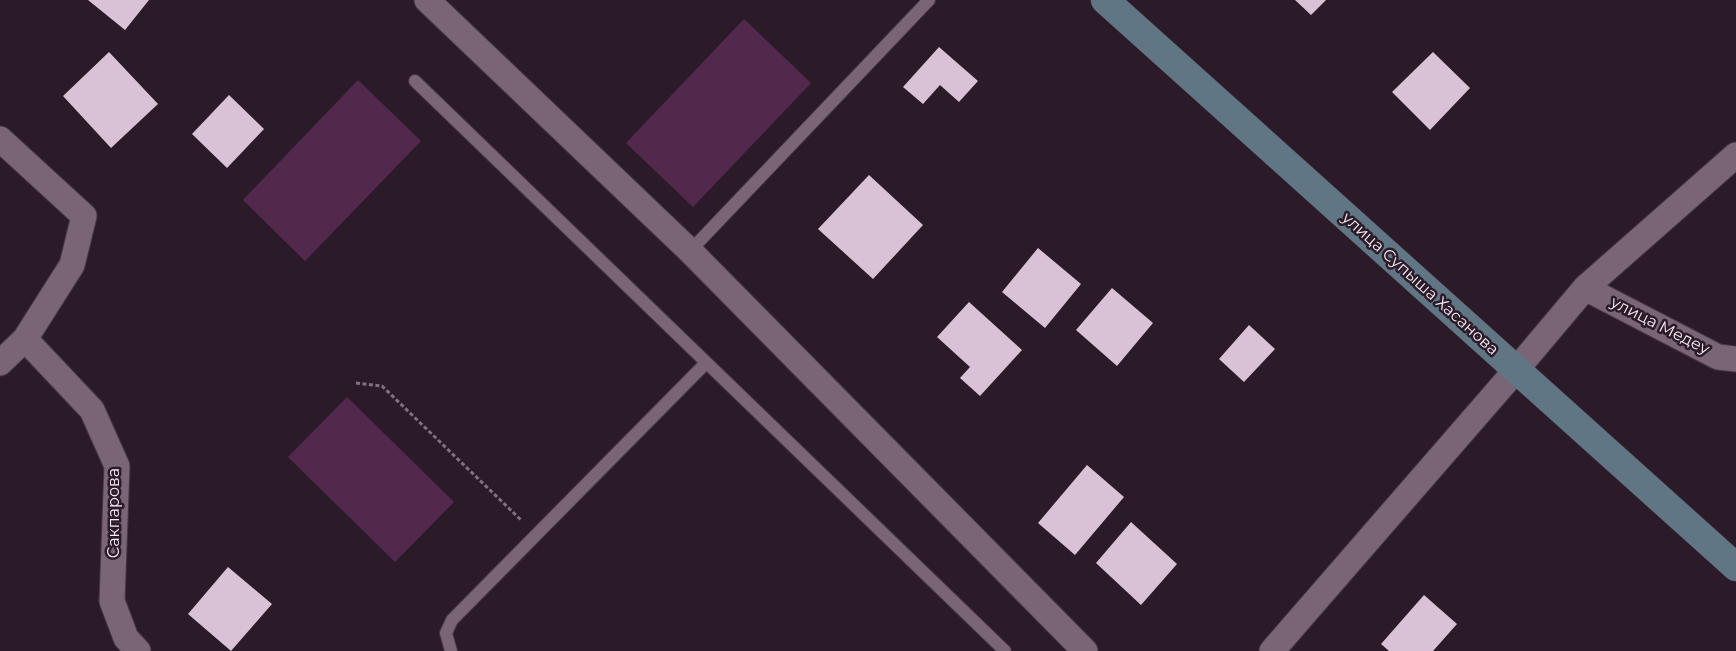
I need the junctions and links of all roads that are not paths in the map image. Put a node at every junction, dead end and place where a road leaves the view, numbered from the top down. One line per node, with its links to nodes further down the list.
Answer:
1 (427, 0): 7 (street)
2 (929, 0): 7 (lane)
3 (1105, 0): 13 (street, улица Супыша Хасанова)
4 (415, 81): 12 (lane)
5 (0, 139): 9 (street)
6 (1736, 155): 8 (street)
7 (690, 252): 18 (street)
8 (1585, 288): 10 (street, улица Медеу); 13 (street)
9 (25, 339): 11 (street); 15 (street, Сакпарова)
10 (1736, 359)
11 (0, 362)
12 (706, 363): 16 (lane); 17 (lane)
13 (1516, 370): 14 (street, улица Супыша Хасанова); 19 (street)
14 (1736, 567)
15 (138, 651)
16 (451, 651)
17 (1005, 651)
18 (1085, 651)
19 (1272, 651)

